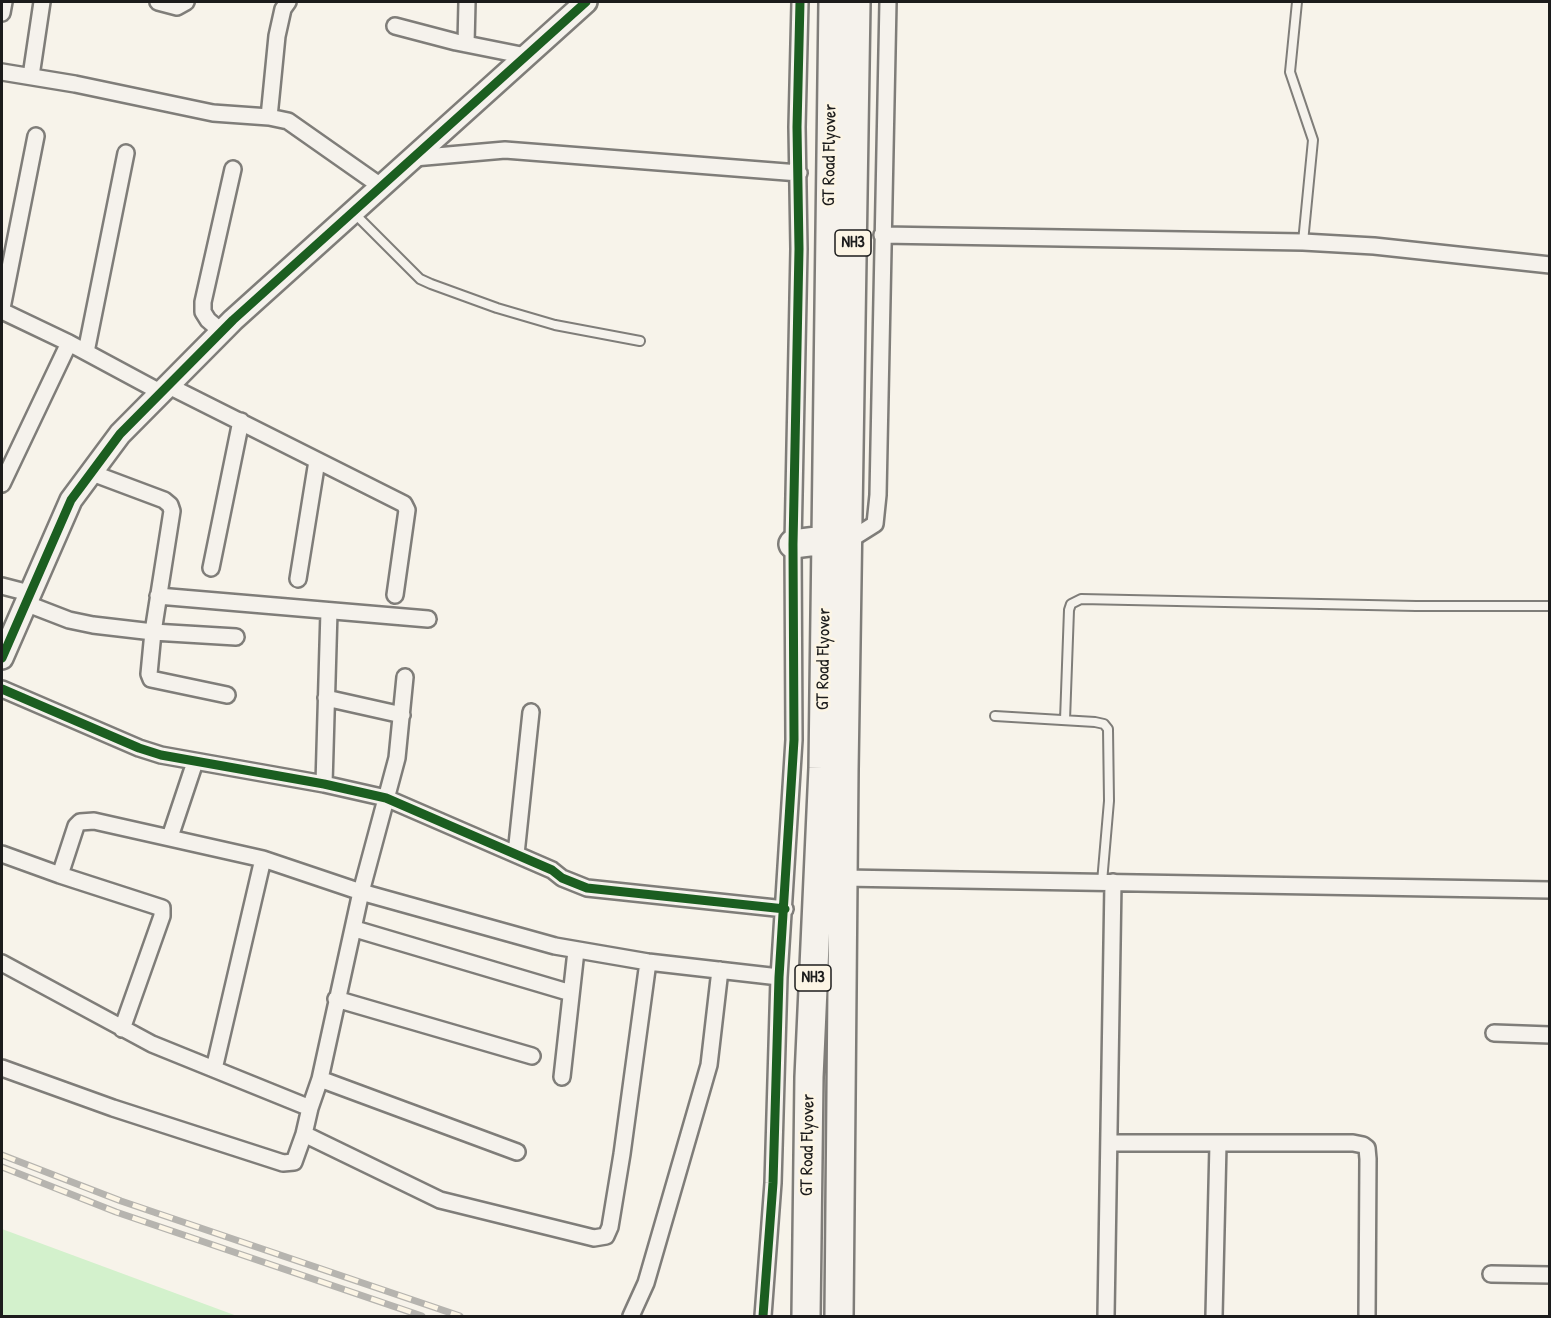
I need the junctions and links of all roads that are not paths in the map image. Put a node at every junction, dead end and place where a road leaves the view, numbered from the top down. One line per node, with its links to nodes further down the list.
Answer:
1 (4, 2): 13 (street)
2 (42, 2): 18 (street)
3 (158, 2): 4 (street)
4 (186, 2)
5 (288, 2): 19 (street)
6 (467, 2): 15 (street)
7 (586, 2): 16 (street)
8 (800, 2): 24 (street)
9 (833, 2): 40 (highway, GT Road Flyover / NH3)
10 (856, 2): 40 (highway, GT Road Flyover / NH3)
11 (888, 2): 27 (street)
12 (1297, 2): 28 (lane)
13 (2, 13)
14 (395, 26): 15 (street)
15 (466, 44): 16 (street)
16 (526, 56): 22 (street)
17 (2, 72): 18 (street)
18 (31, 76): 19 (street)
19 (269, 117): 25 (street)
20 (36, 136): 30 (street)
21 (126, 153): 34 (street)
22 (414, 158): 24 (street); 25 (street)
23 (233, 169): 31 (street)
24 (799, 173): 41 (street)
25 (382, 187): 26 (street)
26 (354, 212): 31 (street); 32 (lane)
27 (882, 235): 28 (street); 40 (street)
28 (1303, 242): 29 (street)
29 (1550, 265)
30 (2, 309): 33 (street)
31 (222, 332): 35 (street)
32 (640, 341)
33 (69, 343): 34 (street); 39 (street)
34 (86, 352): 35 (street)
35 (165, 389): 36 (street); 38 (street)
36 (241, 421): 37 (street); 42 (street)
37 (317, 461): 43 (street); 45 (street)
38 (92, 473): 46 (street); 47 (street)
39 (2, 484)
40 (837, 541): 41 (highway); 70 (highway, GT Road Flyover / NH3); 100 (highway, GT Road Flyover / NH3)
41 (793, 544): 74 (street)
42 (211, 568)
43 (298, 579)
44 (2, 586): 47 (street)
45 (395, 595)
46 (158, 596): 49 (street); 51 (street)
47 (27, 598): 51 (street); 53 (street)
48 (1550, 606): 61 (lane)
49 (329, 611): 50 (street); 57 (street)
50 (428, 619)
51 (153, 632): 52 (street); 56 (street)
52 (236, 637)
53 (2, 658)
54 (405, 677): 59 (street)
55 (2, 689): 62 (street)
56 (227, 695)
57 (326, 698): 59 (street); 63 (street)
58 (531, 712): 67 (street)
59 (402, 714): 64 (street)
60 (996, 716): 61 (lane)
61 (1065, 720): 71 (lane)
62 (195, 762): 63 (street); 65 (street)
63 (324, 784): 64 (street)
64 (386, 798): 67 (street); 73 (street)
65 (170, 837): 68 (street); 69 (street)
66 (2, 854): 69 (street)
67 (516, 854): 74 (street)
68 (263, 859): 73 (street); 88 (street)
69 (60, 875): 83 (street)
70 (843, 878): 71 (street); 101 (highway, GT Road Flyover / NH3)
71 (1107, 882): 72 (street); 93 (street)
72 (1550, 890)
73 (362, 892): 75 (street); 76 (street)
74 (785, 909): 80 (street)
75 (355, 929): 81 (street); 82 (street)
76 (576, 951): 77 (street); 81 (street)
77 (648, 962): 79 (street); 92 (street)
78 (2, 963): 83 (street)
79 (720, 970): 80 (street); 98 (street)
80 (779, 977): 99 (street)
81 (571, 993): 89 (street)
82 (336, 999): 86 (street); 90 (street)
83 (122, 1029): 88 (street)
84 (1494, 1033): 85 (street)
85 (1550, 1035)
86 (532, 1056)
87 (2, 1068): 92 (street)
88 (214, 1069): 91 (street)
89 (562, 1077)
90 (320, 1079): 91 (street); 95 (street)
91 (310, 1108): 92 (street)
92 (304, 1134)
93 (1109, 1143): 94 (street); 102 (street)
94 (1218, 1144): 103 (street); 104 (street)
95 (518, 1152)
96 (1491, 1274): 97 (street)
97 (1550, 1275)
98 (631, 1317)
99 (763, 1317)
100 (806, 1317)
101 (839, 1317)
102 (1106, 1317)
103 (1214, 1317)
104 (1367, 1317)

